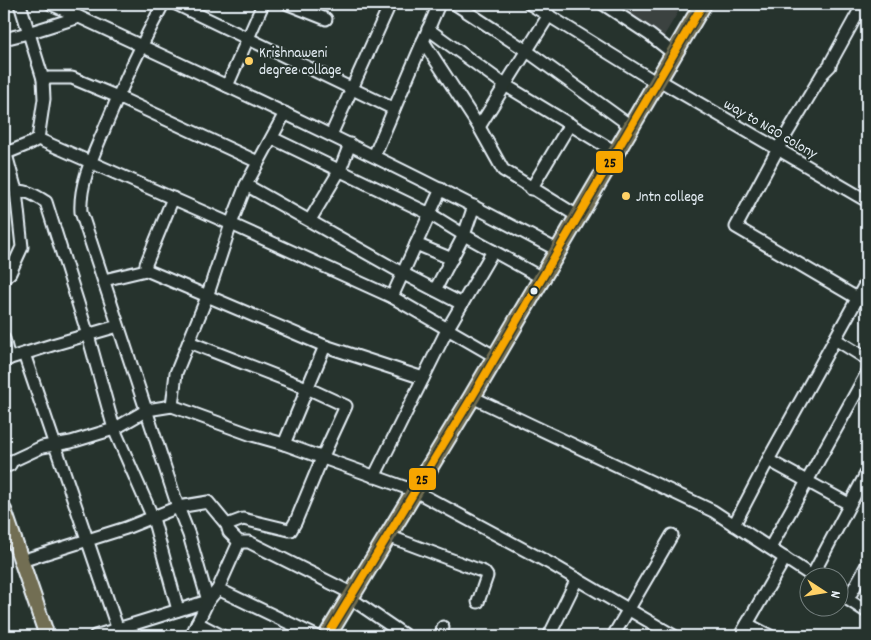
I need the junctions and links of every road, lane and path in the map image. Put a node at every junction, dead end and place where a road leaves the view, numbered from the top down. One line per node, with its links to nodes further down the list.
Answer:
1 (20, 4): 18 (street)
2 (51, 4): 15 (street)
3 (163, 4): 22 (street)
4 (176, 4): 19 (street)
5 (263, 4): 19 (street)
6 (288, 4): 16 (street)
7 (390, 4): 29 (street)
8 (439, 4): 17 (street)
9 (455, 4): 23 (street)
10 (530, 4): 14 (street, way to NGO colony)
11 (703, 4): 24 (highway)
12 (863, 4): 40 (street)
13 (606, 5): 24 (street)
14 (549, 16): 23 (street); 26 (street, way to NGO colony)
15 (79, 17): 18 (street); 22 (street)
16 (326, 19)
17 (428, 29): 21 (street); 27 (street)
18 (28, 33): 20 (street); 25 (street)
19 (247, 38): 28 (street); 29 (street)
20 (4, 39)
21 (423, 41): 31 (street); 34 (street)
22 (141, 45): 28 (street); 30 (street)
23 (526, 51): 27 (street); 35 (street)
24 (674, 54): 26 (highway)
25 (43, 79): 30 (street); 38 (street)
26 (658, 82): 35 (highway); 40 (street, way to NGO colony)
27 (505, 85): 33 (street); 34 (street)
28 (227, 86): 32 (street)
29 (352, 88): 31 (street); 36 (street)
30 (118, 97): 44 (street); 45 (street)
31 (394, 109): 43 (street)
32 (285, 113): 36 (street); 37 (street)
33 (570, 124): 42 (street); 49 (street)
34 (479, 127): 49 (street)
35 (632, 127): 42 (highway)
36 (331, 134): 39 (street)
37 (272, 138): 45 (street); 46 (street)
38 (38, 139): 41 (street); 44 (street)
39 (350, 144): 43 (street); 46 (street)
40 (778, 149): 52 (street, way to NGO colony); 72 (street)
41 (4, 151): 50 (street)
42 (617, 152): 55 (highway)
43 (374, 156): 48 (street)
44 (90, 162): 51 (street); 67 (street)
45 (258, 162): 47 (street)
46 (340, 170): 54 (street); 56 (street)
47 (246, 185): 56 (street); 57 (street)
48 (441, 188): 53 (street); 54 (street)
49 (531, 189): 55 (street)
50 (16, 191): 65 (street); 76 (street)
51 (173, 198): 57 (street); 63 (street)
52 (867, 201)
53 (474, 206): 58 (street); 61 (street)
54 (430, 214): 58 (street); 59 (street)
55 (578, 217): 61 (highway)
56 (310, 220): 64 (street)
57 (231, 224): 70 (street); 71 (street)
58 (464, 235): 60 (street); 62 (street)
59 (416, 244): 62 (street); 64 (street)
60 (493, 251): 66 (street); 73 (street)
61 (559, 251): 66 (highway)
62 (452, 260): 69 (street)
63 (146, 270): 67 (street); 70 (street)
64 (402, 273): 69 (street); 71 (street)
65 (4, 278)
66 (542, 278): 82 (highway)
67 (104, 280): 74 (street)
68 (867, 281): 72 (street)
69 (434, 290): 73 (street)
70 (207, 297): 79 (street); 80 (street)
71 (392, 297): 75 (street)
72 (857, 298): 78 (street)
73 (462, 304): 75 (street)
74 (118, 326): 76 (street); 90 (street)
75 (448, 328): 82 (street); 86 (street)
76 (88, 335): 81 (street); 91 (street)
77 (4, 339): 84 (street)
78 (835, 339): 83 (street); 95 (street)
79 (189, 342): 87 (street); 89 (street)
80 (325, 346): 86 (street); 87 (street)
81 (24, 354): 84 (street); 92 (street)
82 (496, 357): 88 (highway)
83 (867, 358)
84 (7, 360)
85 (867, 373): 99 (street)
86 (423, 378): 98 (street)
87 (308, 388): 93 (street); 94 (street)
88 (472, 397): 100 (highway); 106 (street)
89 (172, 406): 90 (street); 93 (street)
90 (147, 410): 91 (street); 102 (street)
91 (114, 429): 92 (street); 104 (street)
92 (55, 444): 96 (street); 109 (street)
93 (284, 444): 94 (street)
94 (322, 458): 98 (street); 105 (street)
95 (768, 460): 99 (street); 106 (street)
96 (4, 467)
97 (867, 472): 101 (street)
98 (374, 477): 100 (street)
99 (808, 482): 101 (street); 111 (street)
100 (415, 492): 108 (highway); 117 (street)
101 (849, 504): 116 (street)
102 (178, 507): 104 (street); 105 (street); 122 (street)
103 (4, 510): 113 (main road)
104 (153, 518): 109 (street); 124 (street)
105 (227, 525): 110 (street)
106 (734, 525): 111 (street)
107 (672, 535): 125 (street)
108 (388, 536): 120 (highway); 123 (street)
109 (86, 540): 113 (street); 129 (street)
110 (239, 542): 118 (street); 120 (street)
111 (770, 548): 112 (street)
112 (785, 558): 115 (street); 128 (street)
113 (21, 561): 130 (main road)
114 (867, 564): 119 (street)
115 (800, 568)
116 (817, 568)
117 (577, 580): 125 (street); 137 (street)
118 (218, 589): 122 (street); 134 (street)
119 (848, 589)
120 (352, 596): 135 (highway); 136 (street)
121 (848, 599): 126 (street)
122 (208, 601): 124 (street); 127 (street)
123 (478, 602)
124 (178, 610): 129 (street)
125 (629, 610): 138 (street); 139 (street)
126 (867, 612)
127 (197, 623): 132 (street); 133 (street)
128 (747, 624): 140 (street); 141 (street)
129 (119, 633): 131 (street)
130 (47, 636)
131 (95, 636)
132 (190, 636)
133 (222, 636)
134 (316, 636)
135 (327, 636)
136 (406, 636)
137 (549, 636)
138 (613, 636)
139 (674, 636)
140 (740, 636)
141 (770, 636)

